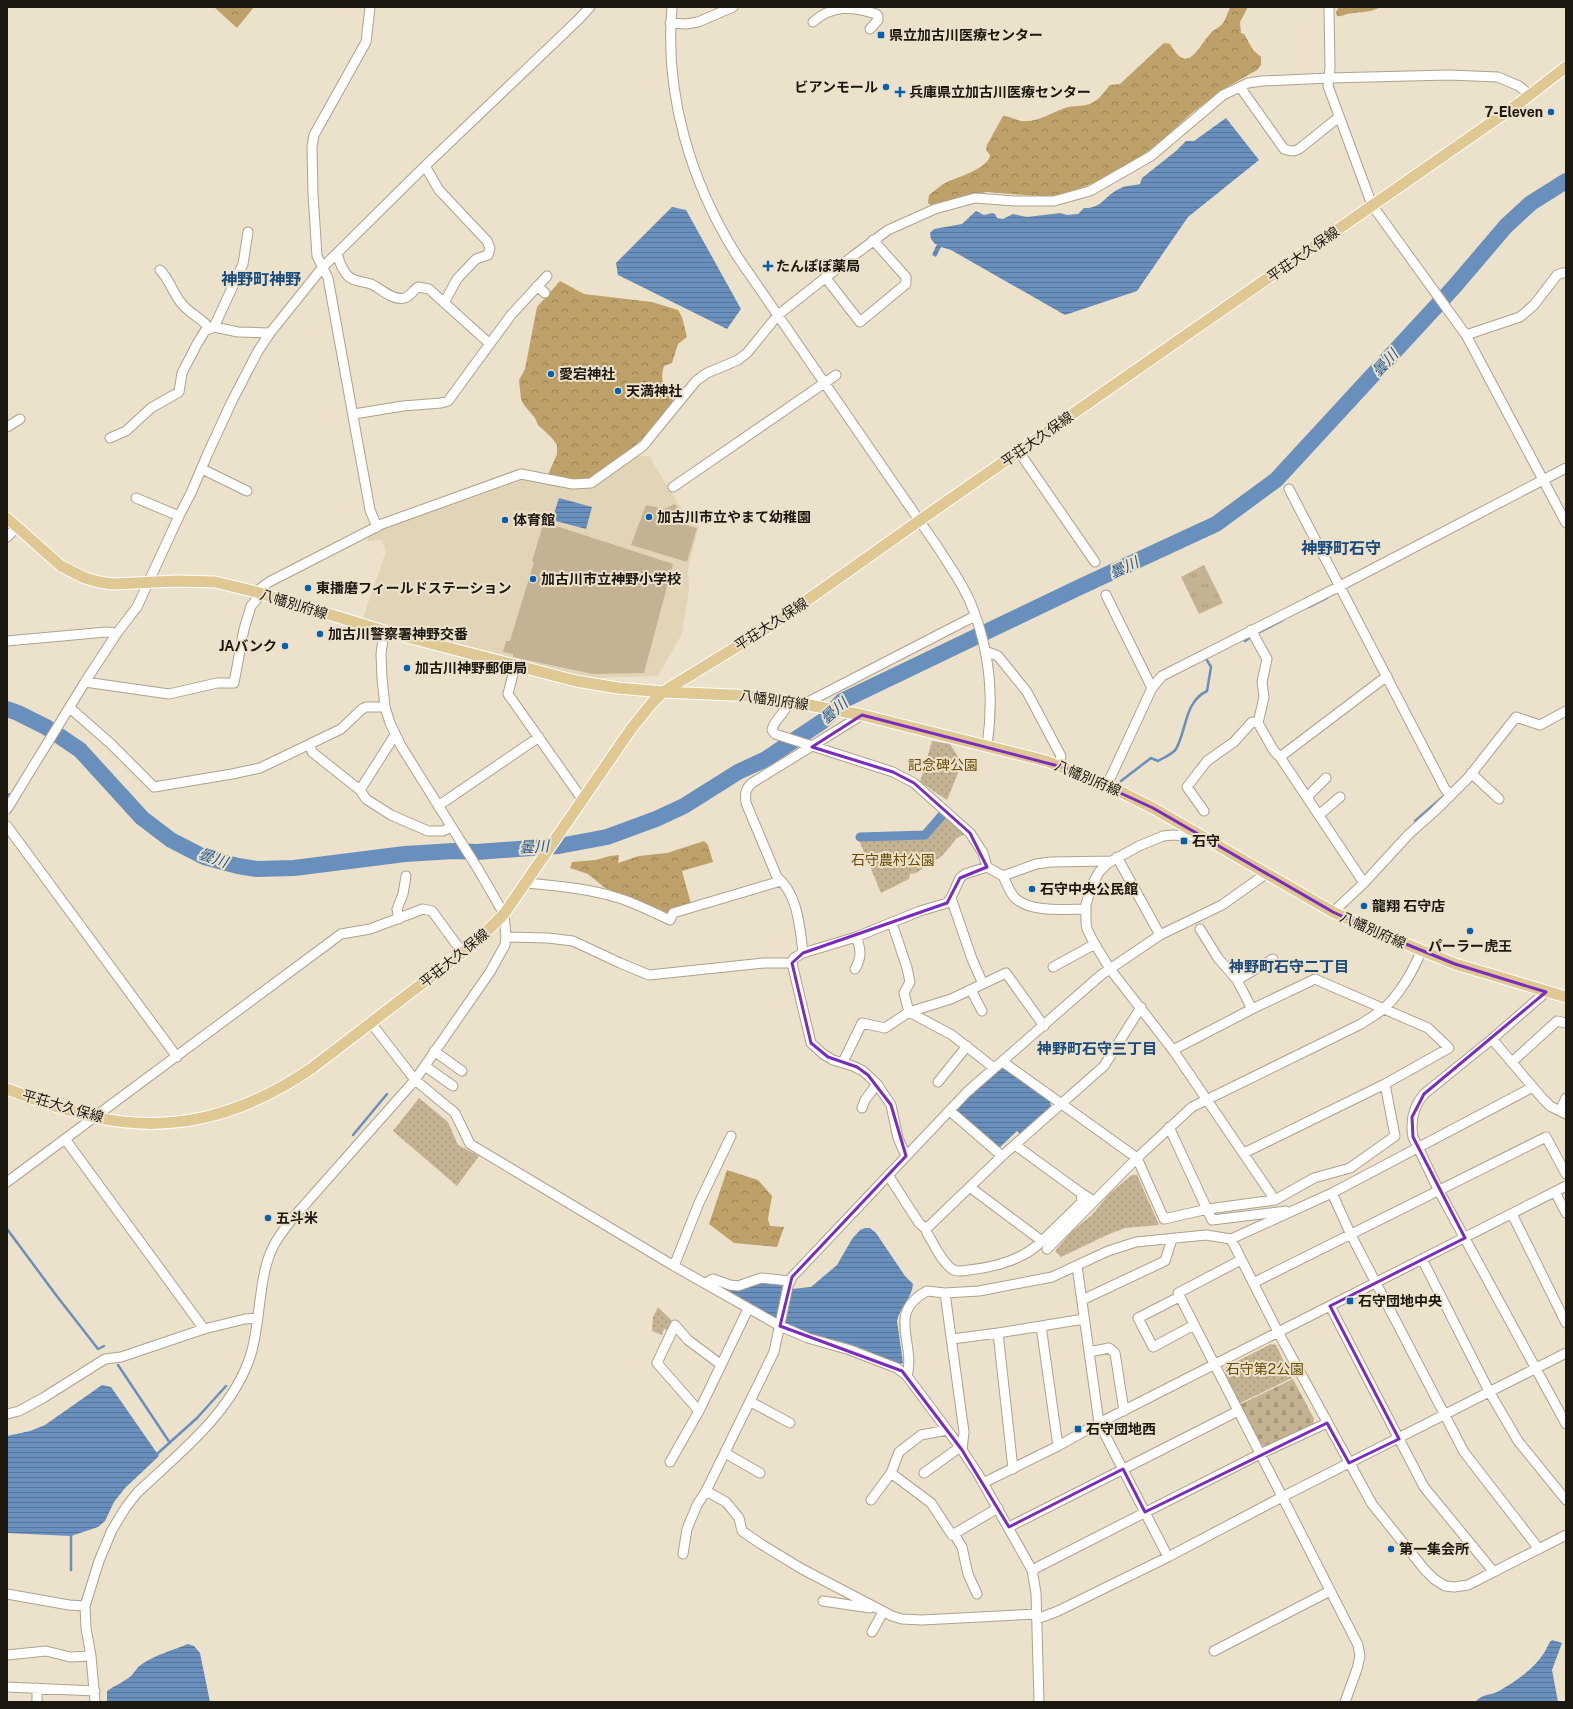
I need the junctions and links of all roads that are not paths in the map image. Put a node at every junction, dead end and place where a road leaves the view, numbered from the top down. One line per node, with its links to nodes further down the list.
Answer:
1 (370, 7): 19 (street)
2 (590, 7): 14 (street)
3 (672, 7): 7 (street)
4 (733, 7): 7 (street)
5 (1329, 7): 10 (street)
6 (813, 22): 8 (street)
7 (670, 23): 27 (street)
8 (870, 29)
9 (1566, 68): 12 (main road, 平荘大久保線)
10 (1329, 78): 11 (street); 12 (street); 13 (street)
11 (1240, 87): 13 (street); 17 (street)
12 (1530, 95): 15 (main road, 平荘大久保線)
13 (1339, 117): 15 (street)
14 (425, 166): 18 (street); 26 (street)
15 (1372, 205): 30 (street); 38 (main road, 平荘大久保線)
16 (248, 232): 28 (street)
17 (873, 240): 23 (street); 23 (street)
18 (337, 253): 19 (street); 26 (street)
19 (322, 268): 29 (street); 34 (street)
20 (160, 270): 28 (street)
21 (1566, 274): 30 (street)
22 (547, 276): 24 (street)
23 (825, 277): 27 (street)
24 (537, 286): 25 (street); 31 (street)
25 (545, 293)
26 (444, 303): 31 (street)
27 (778, 315): 33 (street); 51 (street)
28 (212, 328): 29 (street); 37 (street)
29 (270, 333): 40 (street)
30 (1466, 335): 41 (street)
31 (490, 344): 34 (street)
32 (836, 375): 33 (street)
33 (825, 382): 42 (street); 48 (street)
34 (354, 414): 51 (street)
35 (20, 419): 36 (street)
36 (7, 427)
37 (110, 438)
38 (1019, 452): 48 (main road, 平荘大久保線); 53 (street)
39 (1566, 468): 41 (street)
40 (202, 469): 44 (street); 46 (street)
41 (1544, 479): 49 (street); 55 (street)
42 (673, 487)
43 (1289, 489): 55 (street)
44 (247, 492)
45 (136, 498): 46 (street)
46 (179, 516): 54 (street)
47 (7, 518): 50 (main road, 八幡別府線)
48 (919, 521): 58 (street); 68 (main road, 平荘大久保線)
49 (1566, 523)
50 (18, 527): 52 (street); 54 (main road, 八幡別府線)
51 (376, 527): 56 (street)
52 (7, 537)
53 (1095, 562)
54 (148, 583): 56 (main road, 八幡別府線); 61 (street)
55 (1340, 586): 59 (street); 65 (street)
56 (259, 593): 60 (main road, 八幡別府線); 66 (street)
57 (1106, 595): 67 (street)
58 (975, 616): 63 (street); 70 (street)
59 (1251, 630): 67 (street); 75 (street)
60 (384, 631): 64 (main road, 八幡別府線); 71 (street)
61 (117, 633): 62 (street); 66 (street)
62 (7, 641)
63 (985, 651): 79 (street); 82 (street)
64 (515, 666): 68 (main road, 八幡別府線); 77 (street)
65 (1387, 676): 81 (street); 87 (street)
66 (85, 682): 73 (street)
67 (1152, 688): 85 (street)
68 (663, 692): 69 (main road, 八幡別府線); 90 (main road, 平荘大久保線)
69 (787, 701): 70 (main road, 八幡別府線); 80 (street)
70 (804, 704): 74 (main road, 八幡別府線)
71 (386, 707): 76 (street); 78 (street)
72 (1566, 711): 83 (street)
73 (67, 712): 78 (street); 93 (street)
74 (862, 715): 79 (main road, 八幡別府線); 80 (street)
75 (1258, 723): 81 (street); 94 (street)
76 (396, 735): 86 (street); 92 (street)
77 (539, 737): 90 (street); 92 (street)
78 (310, 744): 86 (street)
79 (987, 746): 82 (main road, 八幡別府線)
80 (812, 747): 100 (street); 105 (street)
81 (1280, 757): 88 (street)
82 (1059, 765): 85 (main road, 八幡別府線)
83 (1471, 773): 87 (street); 91 (street)
84 (1326, 778): 88 (street)
85 (1108, 785): 98 (main road, 八幡別府線)
86 (360, 790): 97 (street)
87 (1451, 795): 106 (street)
88 (1307, 797): 95 (street)
89 (1340, 797): 95 (street)
90 (582, 799): 104 (main road, 平荘大久保線)
91 (1499, 799)
92 (438, 806): 97 (street)
93 (7, 809)
94 (1204, 811)
95 (1320, 816): 106 (street)
96 (7, 826): 143 (street)
97 (453, 830): 110 (street)
98 (1202, 836): 99 (street); 101 (main road, 八幡別府線)
99 (1114, 859): 103 (street); 108 (street); 114 (street)
100 (987, 867): 103 (street); 107 (street)
101 (1267, 873): 109 (main road, 八幡別府線); 114 (street)
102 (406, 876): 111 (street)
103 (1003, 876): 108 (street)
104 (527, 881): 105 (street); 110 (main road, 平荘大久保線)
105 (781, 881): 120 (street)
106 (1364, 883): 109 (street)
107 (951, 898): 112 (street); 127 (street)
108 (1086, 909): 117 (street)
109 (1333, 912): 118 (main road, 八幡別府線)
110 (504, 914): 115 (street); 119 (main road, 平荘大久保線)
111 (399, 919): 119 (street); 143 (street)
112 (892, 924): 116 (street); 134 (street)
113 (1200, 929): 126 (street)
114 (1160, 935): 125 (street)
115 (506, 937): 122 (street); 142 (street)
116 (856, 937): 120 (street); 124 (street)
117 (1095, 944): 123 (street); 125 (street)
118 (1421, 951): 129 (main road, 八幡別府線); 133 (street)
119 (462, 952): 136 (main road, 平荘大久保線)
120 (803, 953): 122 (street)
121 (1273, 959): 126 (street)
122 (792, 963): 144 (street)
123 (1053, 967)
124 (855, 969)
125 (1110, 969): 131 (street); 138 (street)
126 (1237, 980): 132 (street)
127 (983, 984): 128 (street); 138 (street)
128 (971, 990): 134 (street); 135 (street)
129 (1546, 992): 130 (main road, 八幡別府線); 139 (street)
130 (1566, 997)
131 (1141, 1007): 141 (street); 159 (street)
132 (1252, 1009): 133 (street); 141 (street)
133 (1383, 1010): 153 (street); 158 (street)
134 (909, 1012): 140 (street); 144 (street)
135 (982, 1012)
136 (371, 1023): 150 (street); 163 (main road, 平荘大久保線)
137 (1566, 1024): 146 (street)
138 (1044, 1026): 145 (street)
139 (1492, 1039): 146 (street); 168 (street)
140 (967, 1046): 148 (street); 151 (street)
141 (1173, 1050): 158 (street)
142 (434, 1051): 147 (street); 149 (street)
143 (177, 1057): 163 (street)
144 (843, 1062): 152 (street)
145 (1003, 1062): 148 (street); 159 (street)
146 (1512, 1062): 155 (street)
147 (425, 1066): 150 (street); 154 (street)
148 (994, 1068): 161 (street)
149 (462, 1072)
150 (415, 1080): 197 (street); 208 (street)
151 (938, 1082)
152 (878, 1084): 160 (street); 170 (street)
153 (1385, 1084): 169 (street); 182 (street)
154 (452, 1086)
155 (1533, 1087): 162 (street); 168 (street)
156 (7, 1089): 163 (main road, 平荘大久保線)
157 (1566, 1098): 162 (street)
158 (1206, 1100): 164 (street); 169 (street)
159 (1061, 1104): 167 (street); 172 (street)
160 (862, 1108)
161 (950, 1111): 170 (street); 171 (street)
162 (1563, 1112)
163 (95, 1117): 166 (street)
164 (1169, 1127): 172 (street); 184 (street)
165 (731, 1136): 197 (street)
166 (64, 1139): 175 (street); 214 (street)
167 (1016, 1145): 171 (street); 181 (street)
168 (1418, 1148): 178 (street); 179 (street)
169 (1244, 1153): 182 (street)
170 (906, 1156): 174 (street)
171 (1002, 1156): 177 (street)
172 (1137, 1158): 183 (street); 184 (street)
173 (1566, 1174): 178 (street)
174 (888, 1175): 188 (street); 199 (street)
175 (7, 1182)
176 (1566, 1186): 180 (street)
177 (971, 1188): 188 (street); 193 (street)
178 (1440, 1191): 189 (street); 190 (street)
179 (1332, 1192): 185 (street); 189 (street)
180 (1555, 1192): 186 (street); 187 (street)
181 (1081, 1193): 183 (street); 193 (street)
182 (1275, 1200): 184 (street)
183 (1094, 1201): 194 (street)
184 (1208, 1209): 185 (street)
185 (1295, 1210): 192 (street)
186 (1566, 1213)
187 (1512, 1214): 190 (street); 210 (street)
188 (926, 1229): 193 (street)
189 (1352, 1235): 200 (street); 202 (street)
190 (1465, 1238): 195 (street); 222 (street)
191 (1172, 1239): 192 (street); 198 (street); 205 (street)
192 (1231, 1239): 196 (street)
193 (1042, 1241)
194 (1047, 1249)
195 (1422, 1259): 200 (street); 224 (street)
196 (1241, 1260): 202 (street); 204 (street)
197 (674, 1266): 201 (street)
198 (1077, 1266): 203 (street); 205 (street)
199 (790, 1281): 201 (street); 212 (street)
200 (1376, 1282): 206 (street); 230 (street)
201 (704, 1283): 207 (street)
202 (1253, 1283): 215 (street)
203 (945, 1293): 217 (street); 223 (street)
204 (1179, 1297): 211 (street); 211 (street)
205 (1082, 1300): 209 (street)
206 (1330, 1306): 215 (street); 236 (street)
207 (748, 1309): 212 (street); 220 (street)
208 (258, 1318): 214 (street); 269 (street)
209 (1084, 1319): 213 (street); 218 (street)
210 (1566, 1323)
211 (1194, 1325): 221 (street)
212 (780, 1326): 223 (street); 225 (street)
213 (1040, 1326): 216 (street); 238 (street)
214 (204, 1329): 229 (street)
215 (1278, 1332): 221 (street); 233 (street)
216 (998, 1334): 217 (street); 245 (street)
217 (952, 1338): 240 (street)
218 (1089, 1352): 227 (street); 231 (street)
219 (1566, 1353): 222 (street)
220 (720, 1364): 226 (street); 226 (street)
221 (1214, 1365): 227 (street); 228 (street)
222 (1536, 1369): 224 (street); 234 (street)
223 (907, 1376): 235 (street)
224 (1490, 1392): 230 (street); 254 (street)
225 (751, 1402): 232 (street); 241 (street)
226 (699, 1411): 239 (street)
227 (1124, 1411): 231 (street)
228 (1238, 1411): 242 (street); 246 (street)
229 (7, 1414)
230 (1444, 1414): 236 (street); 260 (street)
231 (1099, 1422): 238 (street); 246 (street)
232 (790, 1423)
233 (1327, 1423): 242 (street); 244 (street)
234 (1566, 1424)
235 (947, 1430): 240 (street); 248 (street)
236 (1399, 1439): 244 (street); 264 (street)
237 (669, 1442): 239 (street)
238 (1058, 1446): 245 (street)
239 (678, 1447): 243 (street)
240 (961, 1448): 249 (street); 250 (street)
241 (725, 1453): 247 (street); 251 (street)
242 (1260, 1454): 252 (street); 256 (street)
243 (670, 1462)
244 (1350, 1463): 252 (street); 264 (street)
245 (1013, 1469): 250 (street)
246 (1123, 1469): 256 (street); 257 (street)
247 (760, 1473)
248 (891, 1473): 253 (street); 258 (street)
249 (924, 1473)
250 (983, 1482): 255 (street)
251 (706, 1491): 261 (street); 270 (street)
252 (1282, 1497): 262 (street); 265 (street)
253 (871, 1500)
254 (1566, 1500)
255 (998, 1508): 257 (street); 258 (street)
256 (1145, 1512): 262 (street); 263 (street)
257 (1009, 1527): 263 (street)
258 (954, 1534): 267 (street)
259 (1566, 1535): 260 (street)
260 (1539, 1549): 264 (street)
261 (683, 1554)
262 (1168, 1557): 271 (street)
263 (1032, 1570): 271 (street)
264 (1493, 1572)
265 (1330, 1590): 273 (street); 282 (street)
266 (7, 1594): 269 (street)
267 (977, 1594)
268 (823, 1601): 270 (street)
269 (85, 1606): 275 (street)
270 (880, 1611): 271 (street); 272 (street)
271 (1037, 1616): 281 (street)
272 (872, 1632)
273 (1214, 1651)
274 (7, 1655): 275 (street)
275 (91, 1656): 278 (street)
276 (7, 1687): 277 (street)
277 (37, 1688): 278 (street); 279 (street)
278 (94, 1691): 280 (street)
279 (37, 1702)
280 (95, 1702)
281 (1039, 1702)
282 (1345, 1702)

